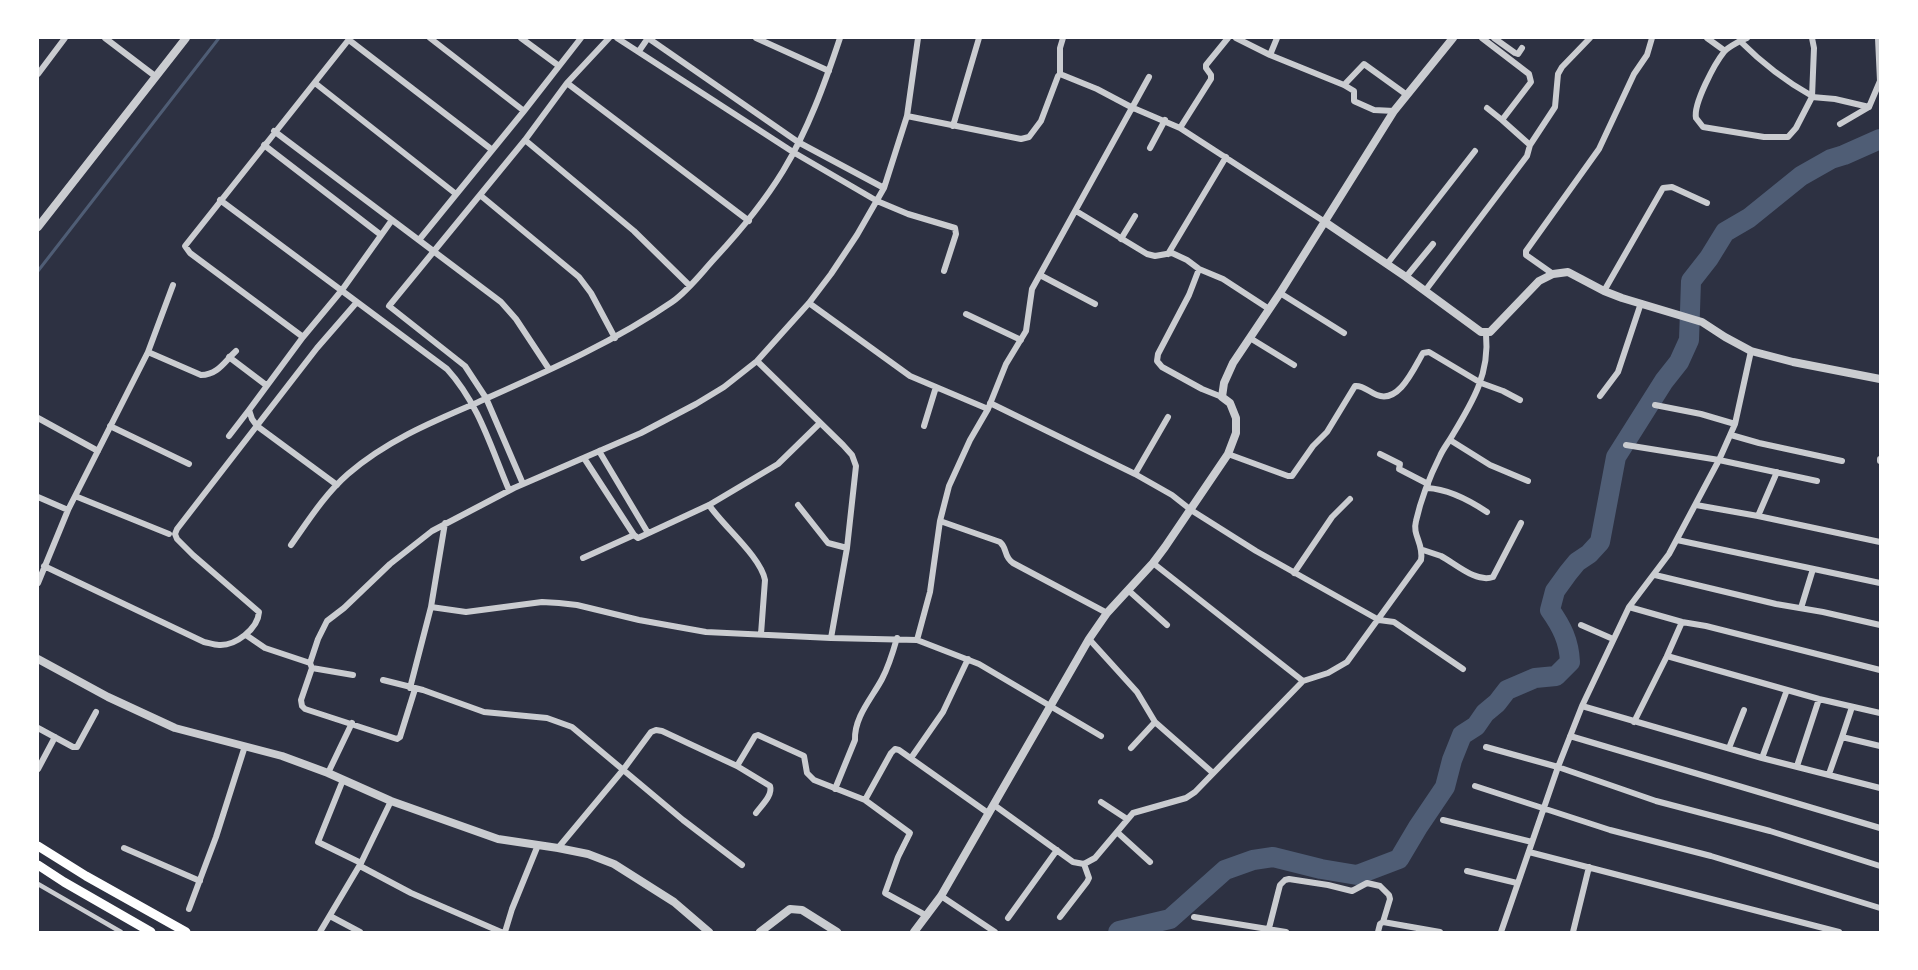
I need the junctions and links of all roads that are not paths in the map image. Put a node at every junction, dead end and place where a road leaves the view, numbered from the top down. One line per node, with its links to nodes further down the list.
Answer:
1 (65, 38): 35 (street)
2 (105, 38): 38 (street)
3 (186, 38): 38 (street)
4 (430, 38): 48 (street)
5 (521, 38): 33 (street)
6 (581, 38): 33 (street)
7 (609, 38): 41 (street)
8 (617, 38): 30 (street)
9 (648, 38): 30 (street); 58 (street)
10 (756, 38): 34 (street)
11 (840, 38): 34 (street)
12 (918, 38): 50 (street)
13 (979, 38): 54 (street)
14 (1063, 38): 36 (street)
15 (1228, 38): 55 (street)
16 (1236, 38): 32 (street)
17 (1277, 38): 32 (street)
18 (1482, 38): 52 (street)
19 (1494, 38): 29 (street)
20 (1590, 38): 60 (street)
21 (1652, 38): 87 (street)
22 (1707, 38): 31 (street)
23 (1747, 38): 27 (street)
24 (1812, 38): 44 (street)
25 (350, 39): 40 (street); 62 (street)
26 (1450, 39): 43 (street)
27 (1740, 41): 31 (street); 44 (street)
28 (1879, 42): 37 (street)
29 (1522, 48)
30 (639, 51): 64 (street)
31 (1725, 51): 44 (street)
32 (1270, 55): 42 (street)
33 (559, 66): 48 (street)
34 (829, 70): 58 (street)
35 (38, 72)
36 (1060, 74): 45 (street); 54 (street)
37 (1880, 74): 46 (street)
38 (155, 76): 77 (street)
39 (1149, 77): 45 (street)
40 (315, 83): 56 (street); 67 (street)
41 (567, 83): 57 (street); 75 (street)
42 (1344, 85): 43 (street); 49 (street)
43 (1407, 95): 49 (street)
44 (1812, 97): 46 (street)
45 (1131, 107): 51 (street); 72 (street)
46 (1869, 107): 53 (street)
47 (1487, 108): 52 (street)
48 (524, 111): 62 (street)
49 (1394, 111): 76 (street)
50 (907, 116): 54 (street); 66 (street)
51 (1165, 120): 55 (street); 61 (street)
52 (1502, 120): 60 (street)
53 (1840, 124)
54 (953, 126)
55 (1180, 128): 65 (street)
56 (274, 131): 59 (street); 74 (street)
57 (525, 140): 68 (street); 91 (street)
58 (798, 142): 64 (street); 66 (street)
59 (264, 145): 69 (street); 78 (street)
60 (1530, 145): 93 (street)
61 (1150, 148)
62 (491, 149): 67 (street)
63 (1475, 151): 84 (street)
64 (793, 152): 70 (street); 75 (street)
65 (1226, 157): 76 (street); 83 (street)
66 (884, 188): 70 (street)
67 (456, 194): 80 (street)
68 (480, 195): 82 (street); 107 (street)
69 (220, 200): 92 (street); 106 (street)
70 (877, 201): 86 (street); 97 (street)
71 (1707, 203): 94 (street)
72 (1076, 211): 79 (street); 88 (street)
73 (1135, 216): 79 (street)
74 (392, 220): 78 (street); 80 (street)
75 (748, 221): 91 (street)
76 (1325, 222): 84 (street); 95 (street)
77 (38, 226)
78 (381, 235): 92 (street)
79 (1121, 239): 83 (street)
80 (419, 240): 82 (street)
81 (1433, 244): 89 (street)
82 (434, 251): 100 (street); 116 (street)
83 (1168, 254): 85 (street)
84 (1387, 264): 89 (street)
85 (1199, 269): 101 (street); 122 (street)
86 (944, 271)
87 (1553, 274): 94 (street); 105 (street)
88 (1040, 275): 99 (street); 109 (street)
89 (1406, 277): 93 (street)
90 (173, 285): 112 (street)
91 (690, 286): 107 (street)
92 (342, 290): 96 (street); 106 (street)
93 (1425, 291): 105 (street)
94 (1604, 291): 98 (street)
95 (1280, 293): 101 (street); 104 (street)
96 (357, 302): 103 (street); 134 (street)
97 (809, 303): 114 (street); 120 (street)
98 (1641, 303): 111 (street); 121 (street)
99 (1095, 304)
100 (389, 306): 103 (street); 123 (street)
101 (1269, 309): 108 (street)
102 (966, 314): 109 (street)
103 (378, 317): 125 (street)
104 (1344, 333)
105 (1486, 334): 118 (street)
106 (303, 337): 119 (street)
107 (615, 338): 116 (street)
108 (1250, 338): 115 (street); 122 (street)
109 (1021, 340): 127 (street)
110 (236, 351): 113 (street)
111 (1751, 351): 117 (street); 132 (street)
112 (148, 352): 113 (street); 133 (street)
113 (229, 357): 119 (street)
114 (757, 361): 131 (street); 141 (street)
115 (1294, 365)
116 (549, 369): 123 (street)
117 (1881, 379)
118 (1481, 383): 124 (street); 138 (street); 142 (street)
119 (266, 385): 128 (street)
120 (936, 387): 127 (street); 135 (street)
121 (1600, 396)
122 (1222, 397): 142 (street)
123 (486, 398): 125 (street); 152 (street)
124 (1520, 400)
125 (473, 404): 153 (street); 155 (street)
126 (1655, 405): 132 (street)
127 (989, 406): 149 (street); 166 (street)
128 (249, 410): 134 (street); 137 (street)
129 (1168, 417): 149 (street)
130 (38, 418): 140 (street)
131 (819, 424): 159 (street); 175 (street)
132 (1735, 424): 136 (street)
133 (110, 426): 140 (street); 147 (street)
134 (257, 426): 153 (street); 195 (street)
135 (924, 426)
136 (1731, 435): 145 (street); 146 (street)
137 (229, 436)
138 (1450, 440): 150 (street); 154 (street)
139 (1626, 445): 145 (street)
140 (98, 451): 157 (street)
141 (599, 451): 144 (street); 169 (street)
142 (1228, 454): 163 (street)
143 (1380, 454): 154 (street)
144 (584, 458): 152 (street); 171 (street)
145 (1719, 460): 148 (street); 161 (street)
146 (1842, 461)
147 (189, 464)
148 (1777, 472): 151 (street); 165 (street)
149 (1135, 474): 163 (street)
150 (1528, 481)
151 (1817, 481)
152 (523, 484): 155 (street)
153 (337, 485): 174 (street)
154 (1427, 486): 164 (street); 176 (street)
155 (509, 490): 167 (street)
156 (38, 496): 162 (street)
157 (75, 496): 162 (street); 170 (street)
158 (1350, 498): 181 (street)
159 (709, 505): 169 (street); 196 (street)
160 (798, 505): 175 (street)
161 (1696, 506): 165 (street); 172 (street)
162 (68, 510): 179 (street)
163 (1191, 510): 178 (street); 181 (street)
164 (1487, 513)
165 (1758, 516): 173 (street)
166 (940, 521): 189 (street); 201 (street)
167 (445, 523): 186 (street); 205 (street)
168 (1521, 523): 176 (street)
169 (648, 533): 171 (street)
170 (169, 534)
171 (634, 535): 177 (street)
172 (1677, 540): 180 (street); 182 (street)
173 (1881, 542)
174 (291, 545)
175 (847, 548): 197 (street)
176 (1423, 550): 190 (street)
177 (583, 558)
178 (1153, 564): 185 (street); 210 (street)
179 (44, 566): 183 (street); 195 (street)
180 (1813, 569): 184 (street); 188 (street)
181 (1294, 573): 190 (street)
182 (1655, 575): 187 (street); 188 (street)
183 (38, 583)
184 (1881, 583)
185 (1128, 590): 189 (street); 192 (street)
186 (431, 607): 196 (street); 211 (street)
187 (1629, 607): 191 (street); 200 (street)
188 (1801, 608): 194 (street)
189 (1107, 613): 199 (street)
190 (1379, 620): 206 (street); 210 (street)
191 (1682, 622): 202 (street); 207 (street)
192 (1167, 625)
193 (1581, 625): 200 (street)
194 (1881, 625)
195 (246, 634): 205 (street)
196 (761, 634): 197 (street)
197 (831, 638): 198 (street)
198 (897, 638): 201 (street); 246 (street)
199 (1089, 639): 214 (street); 220 (street)
200 (1613, 639): 215 (street)
201 (917, 640): 203 (street)
202 (1667, 656): 212 (street); 221 (street)
203 (968, 658): 214 (street); 233 (street)
204 (38, 659): 228 (street)
205 (311, 666): 208 (street); 222 (street)
206 (1463, 669)
207 (1881, 670)
208 (353, 675)
209 (383, 680): 211 (street)
210 (1303, 681): 241 (street)
211 (412, 688): 222 (street); 239 (street)
212 (1787, 690): 213 (street); 234 (street)
213 (1818, 699): 216 (street); 236 (street)
214 (1051, 706): 224 (street); 250 (street)
215 (1582, 706): 221 (street); 225 (street)
216 (1852, 707): 219 (street); 227 (street)
217 (1744, 710): 232 (street)
218 (96, 712): 226 (street)
219 (1881, 713)
220 (1155, 722): 231 (street); 241 (street)
221 (1634, 722): 232 (street)
222 (352, 723): 240 (street)
223 (38, 728): 226 (street)
224 (1101, 736)
225 (1570, 736): 237 (street); 256 (street)
226 (55, 737): 238 (street)
227 (1842, 737): 229 (street); 242 (street)
228 (245, 746): 240 (street); 273 (street)
229 (1881, 746)
230 (1486, 747): 237 (street)
231 (1131, 748)
232 (1729, 748): 234 (street)
233 (911, 758): 247 (street); 253 (street)
234 (1761, 758): 236 (street)
235 (737, 766): 239 (street); 246 (street); 252 (street)
236 (1797, 766): 242 (street)
237 (1558, 767): 251 (street); 270 (street)
238 (38, 769)
239 (623, 771): 262 (street); 269 (street)
240 (328, 773): 243 (street)
241 (1213, 773): 254 (street)
242 (1829, 774): 245 (street)
243 (343, 780): 248 (street); 268 (street)
244 (1475, 786): 251 (street)
245 (1881, 788)
246 (835, 789): 247 (street)
247 (865, 800): 280 (street)
248 (391, 801): 259 (street); 268 (street)
249 (1101, 802): 254 (street)
250 (994, 805): 253 (street); 263 (street)
251 (1544, 810): 258 (street); 277 (street)
252 (756, 813)
253 (988, 813): 276 (street)
254 (1127, 819): 257 (street)
255 (1443, 820): 258 (street)
256 (1881, 828)
257 (1117, 832): 265 (street); 266 (street)
258 (1532, 842): 264 (street)
259 (538, 845): 262 (street); 292 (street)
260 (38, 846): 289 (main road)
261 (124, 848): 273 (street)
262 (558, 848): 293 (street)
263 (1057, 850): 266 (street); 283 (street)
264 (1528, 852): 271 (street); 274 (street)
265 (1150, 862)
266 (1084, 864): 282 (street)
267 (38, 865): 288 (main road)
268 (361, 865): 279 (street); 292 (street)
269 (742, 865)
270 (1881, 866)
271 (1589, 867): 301 (street); 302 (street)
272 (1467, 871): 274 (street)
273 (200, 881): 278 (street)
274 (1517, 883): 300 (street)
275 (38, 884): 287 (street)
276 (941, 896): 280 (street); 286 (street)
277 (1881, 908)
278 (189, 909)
279 (330, 916): 290 (street); 291 (street)
280 (927, 916): 296 (street)
281 (1194, 916): 285 (street)
282 (1060, 917)
283 (1008, 918)
284 (1383, 922): 285 (street); 298 (street); 299 (street)
285 (1268, 931): 297 (street)
286 (995, 932)
287 (121, 933)
288 (151, 933)
289 (186, 933)
290 (320, 933)
291 (360, 933)
292 (503, 933)
293 (709, 933)
294 (760, 933): 295 (street)
295 (837, 933)
296 (914, 933)
297 (1286, 933)
298 (1378, 933)
299 (1440, 933)
300 (1501, 933)
301 (1573, 933)
302 (1839, 933)

